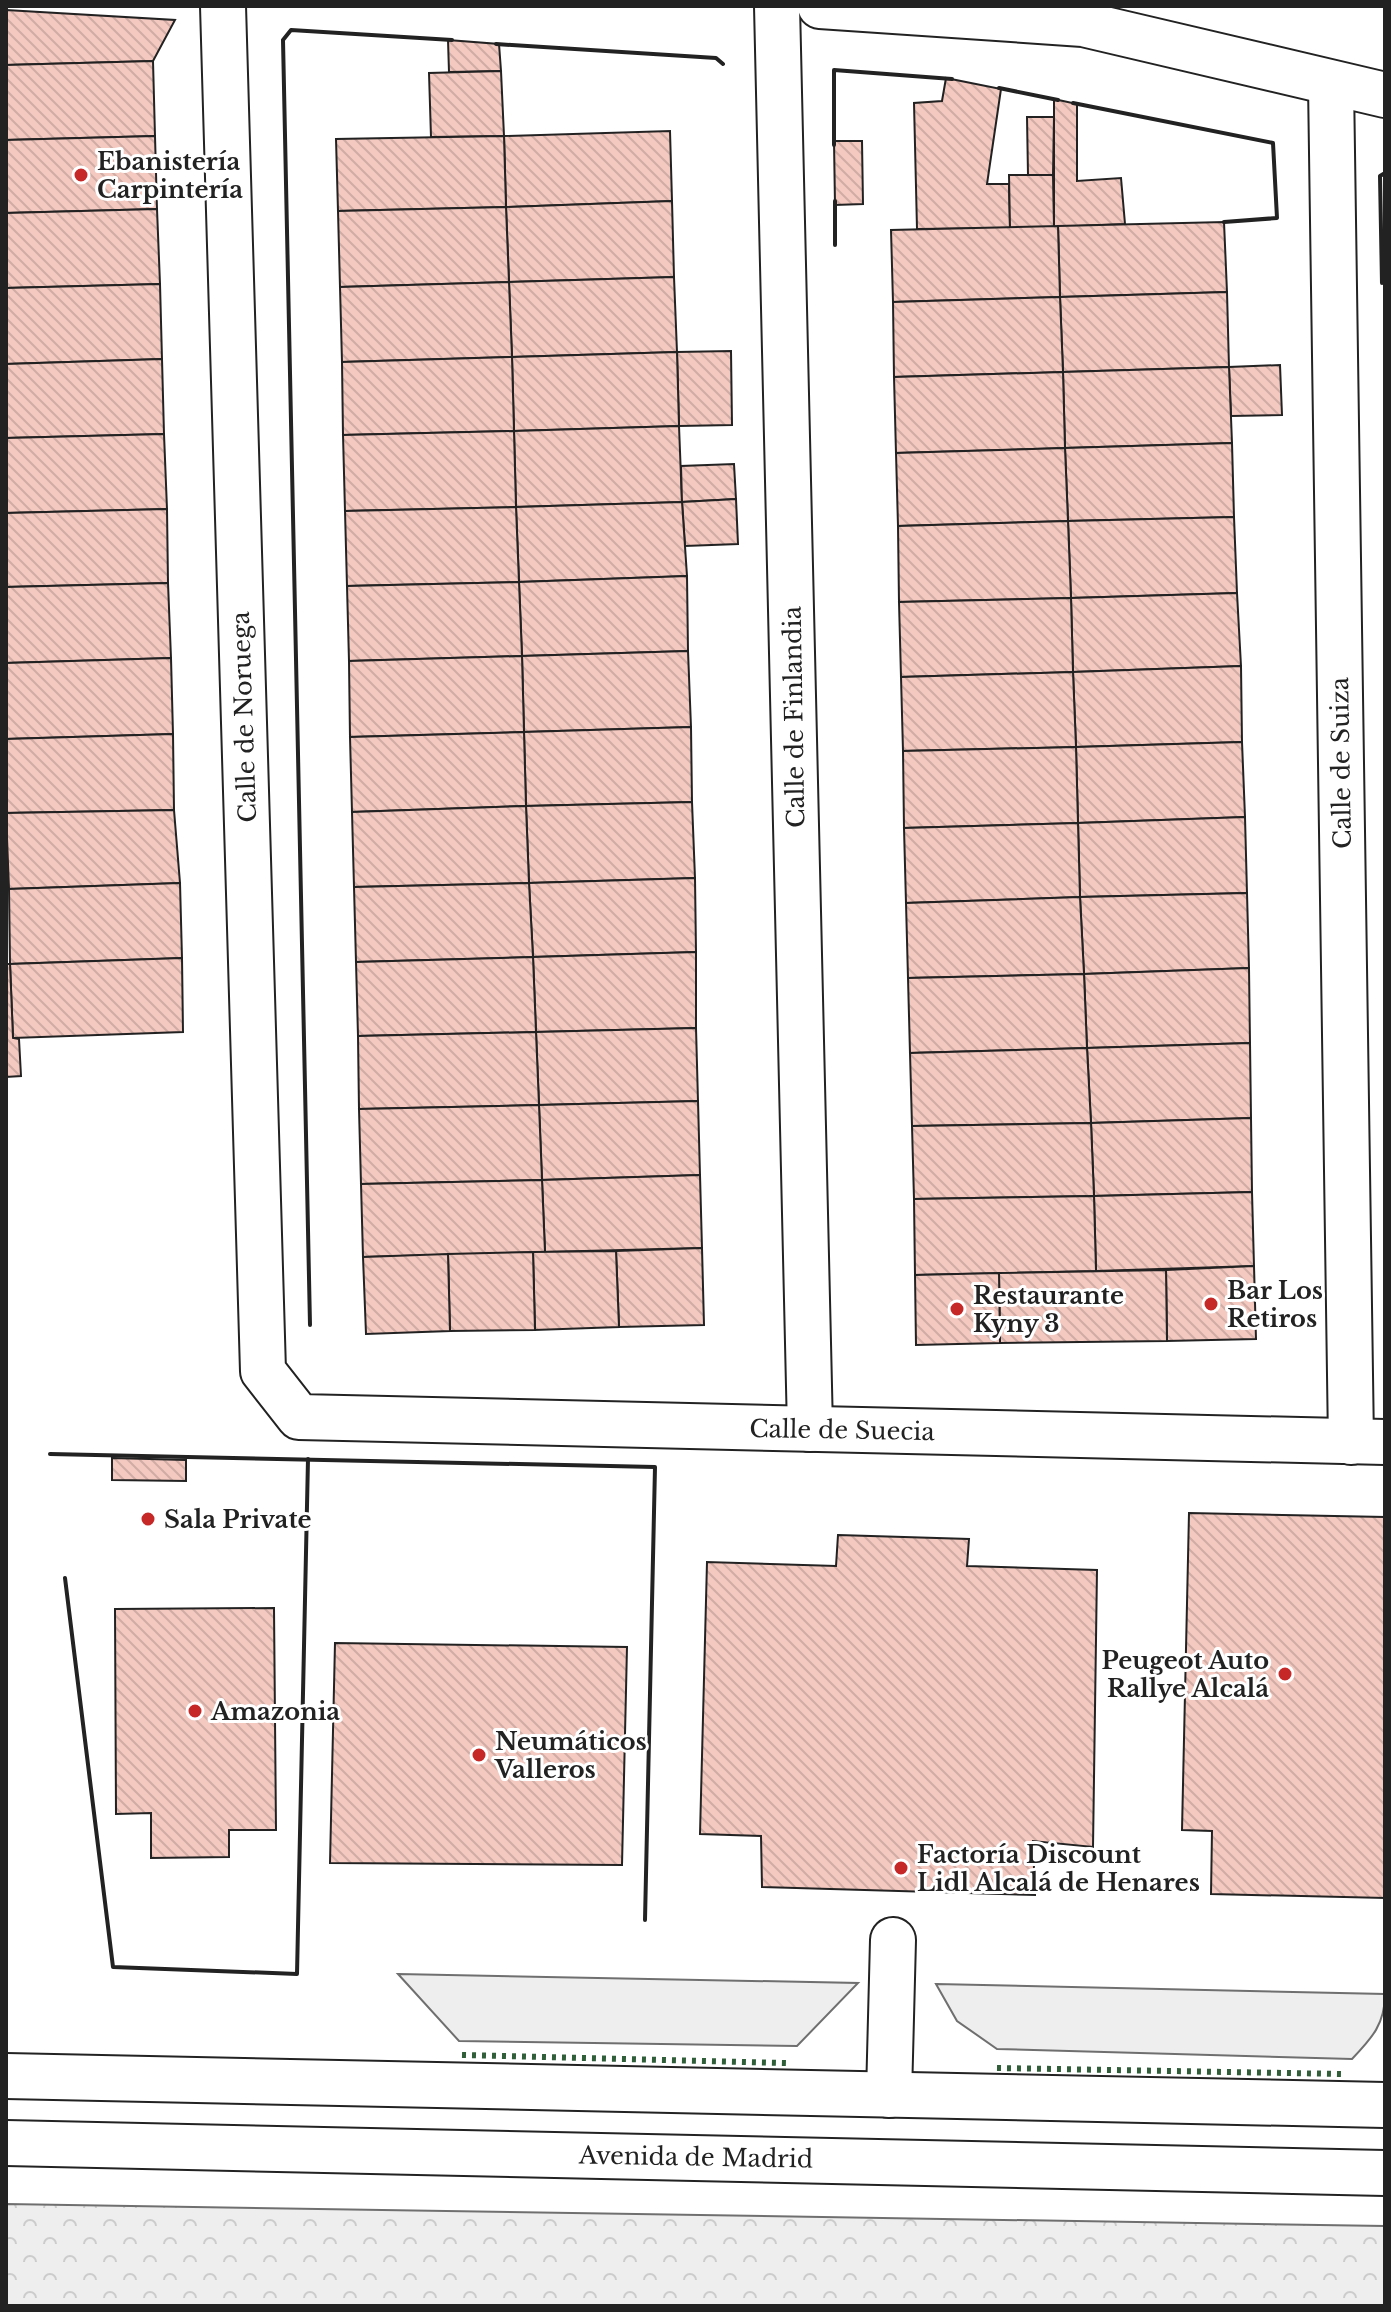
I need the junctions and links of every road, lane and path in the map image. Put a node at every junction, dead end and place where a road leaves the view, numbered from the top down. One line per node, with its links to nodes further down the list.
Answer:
1 (223, 6): 6 (street, Calle de Noruega)
2 (777, 6): 7 (street, Calle de Finlandia)
3 (820, 6): 4 (street)
4 (1331, 84): 5 (street); 8 (street, Calle de Suiza)
5 (1385, 95)
6 (299, 1417): 7 (street, Calle de Suecia)
7 (810, 1429): 8 (street, Calle de Suecia)
8 (1368, 1442)
9 (893, 1940): 11 (street)
10 (6, 2076): 11 (street)
11 (889, 2095): 12 (street)
12 (1385, 2105)
13 (6, 2143): 14 (street, Avenida de Madrid)
14 (1385, 2173)

